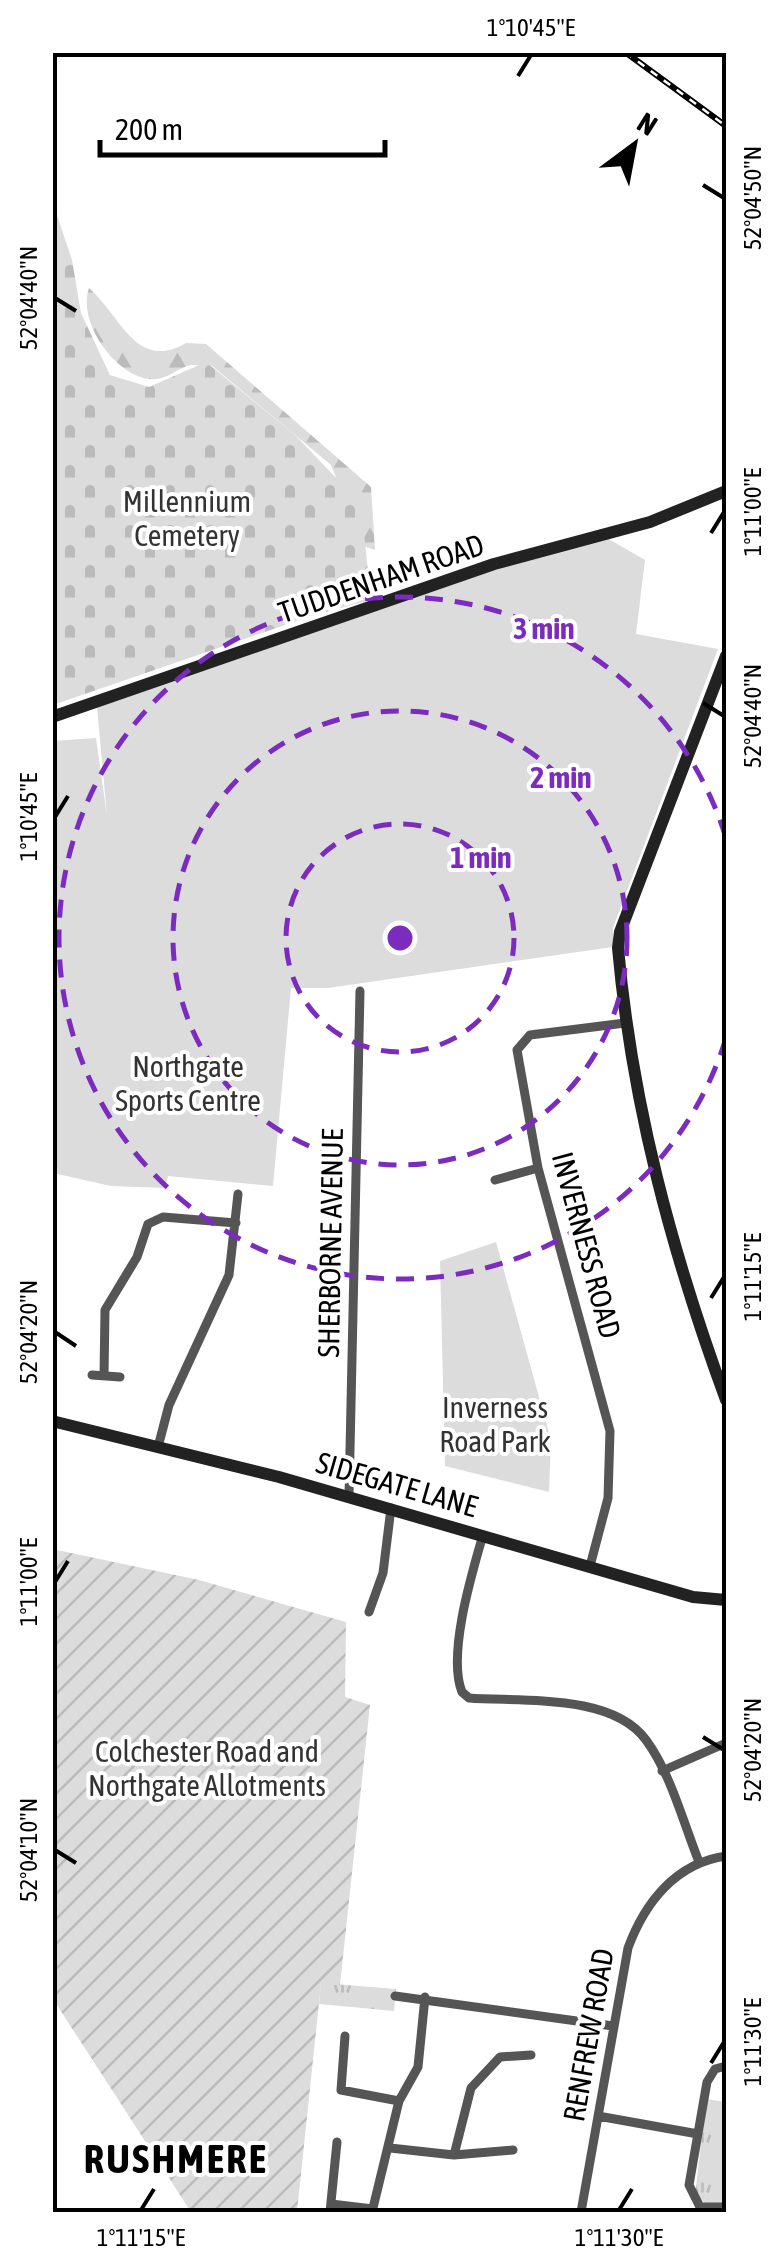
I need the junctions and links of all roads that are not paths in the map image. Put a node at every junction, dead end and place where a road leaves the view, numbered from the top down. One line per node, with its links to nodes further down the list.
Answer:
1 (726, 491): 3 (street, TUDDENHAM ROAD)
2 (726, 656): 5 (street)
3 (52, 717)
4 (360, 990): 16 (street, SHERBORNE AVENUE)
5 (625, 1023): 6 (street, INVERNESS ROAD); 13 (street)
6 (538, 1168): 7 (street); 19 (street, INVERNESS ROAD)
7 (495, 1180)
8 (238, 1194): 9 (street)
9 (236, 1223): 11 (street); 15 (street)
10 (92, 1375): 11 (street)
11 (104, 1376): 12 (street)
12 (120, 1376)
13 (726, 1400)
14 (52, 1421): 15 (street, SIDEGATE LANE)
15 (158, 1446): 16 (street, SIDEGATE LANE)
16 (349, 1496): 17 (street, SIDEGATE LANE)
17 (391, 1508): 18 (street, SIDEGATE LANE); 21 (street)
18 (482, 1535): 19 (street, SIDEGATE LANE); 23 (street)
19 (590, 1566): 20 (street, SIDEGATE LANE)
20 (726, 1600)
21 (369, 1612)
22 (726, 1744): 23 (street)
23 (662, 1771): 25 (street)
24 (726, 1856): 25 (street, RENFREW ROAD)
25 (699, 1862): 28 (street, RENFREW ROAD)
26 (396, 1996): 27 (street)
27 (425, 1998): 28 (street); 32 (street)
28 (613, 2026): 33 (street, RENFREW ROAD)
29 (345, 2036): 32 (street)
30 (532, 2055): 38 (street)
31 (726, 2063): 34 (street)
32 (399, 2101): 36 (street)
33 (598, 2116): 34 (street); 43 (street, RENFREW ROAD)
34 (698, 2134): 40 (street)
35 (337, 2142): 39 (street)
36 (390, 2148): 38 (street); 42 (street)
37 (513, 2150): 38 (street)
38 (454, 2155)
39 (331, 2208): 42 (street)
40 (700, 2210): 41 (street)
41 (720, 2210)
42 (372, 2211)
43 (581, 2212)

